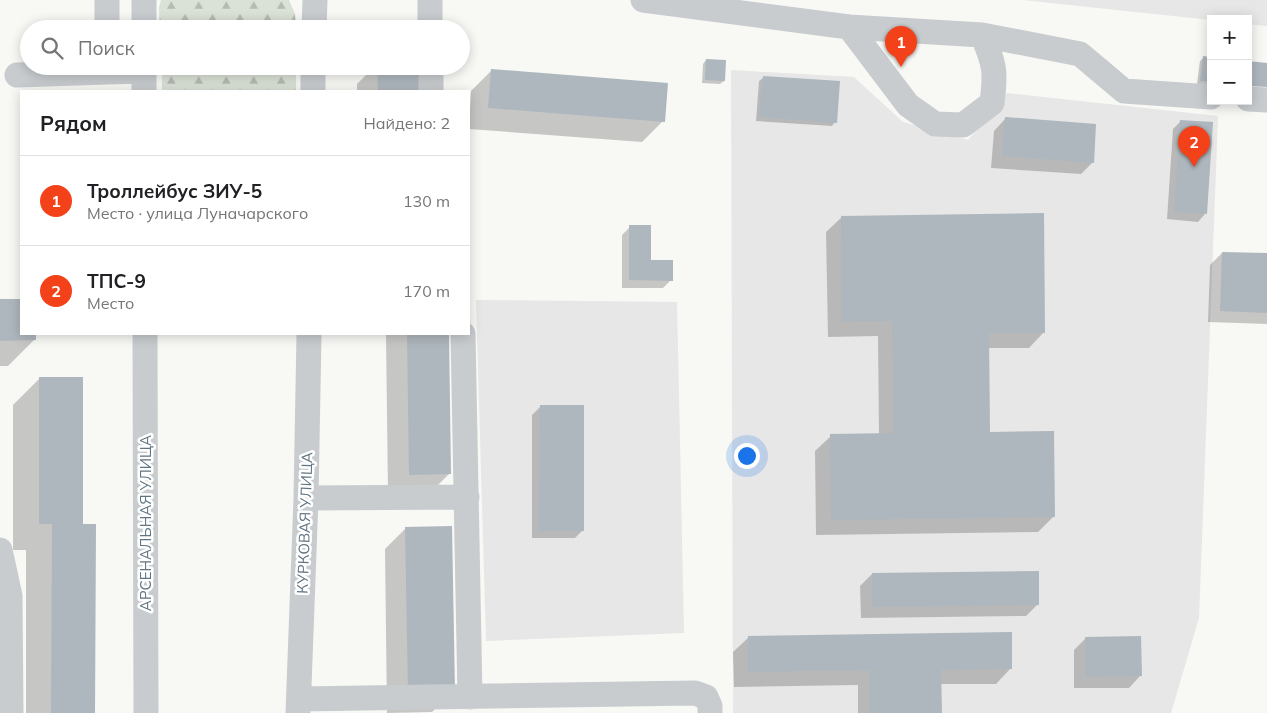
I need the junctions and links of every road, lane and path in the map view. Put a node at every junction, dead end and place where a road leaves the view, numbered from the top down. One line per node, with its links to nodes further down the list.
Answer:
1 (107, 0): 6 (street)
2 (144, 0): 7 (street)
3 (315, 0): 8 (street)
4 (430, 0): 9 (street)
5 (643, 0): 10 (street)
6 (107, 20)
7 (144, 20)
8 (314, 20)
9 (430, 20)
10 (849, 27): 11 (street); 11 (street)
11 (982, 35): 16 (street)
12 (313, 75): 14 (street)
13 (431, 75): 15 (street)
14 (313, 90)
15 (431, 90)
16 (1207, 97)
17 (1252, 99): 18 (street)
18 (1267, 100)
19 (145, 335): 30 (street, АРСЕНАЛЬНАЯ УЛИЦА)
20 (309, 335): 23 (street, КУРКОВАЯ УЛИЦА)
21 (464, 335): 22 (street)
22 (466, 497): 23 (street); 25 (street)
23 (306, 498): 27 (street, КУРКОВАЯ УЛИЦА)
24 (0, 550): 29 (street)
25 (470, 697): 26 (street); 28 (street)
26 (579, 704): 31 (street)
27 (298, 706): 28 (street)
28 (379, 706)
29 (11, 713)
30 (146, 713)
31 (710, 713)

